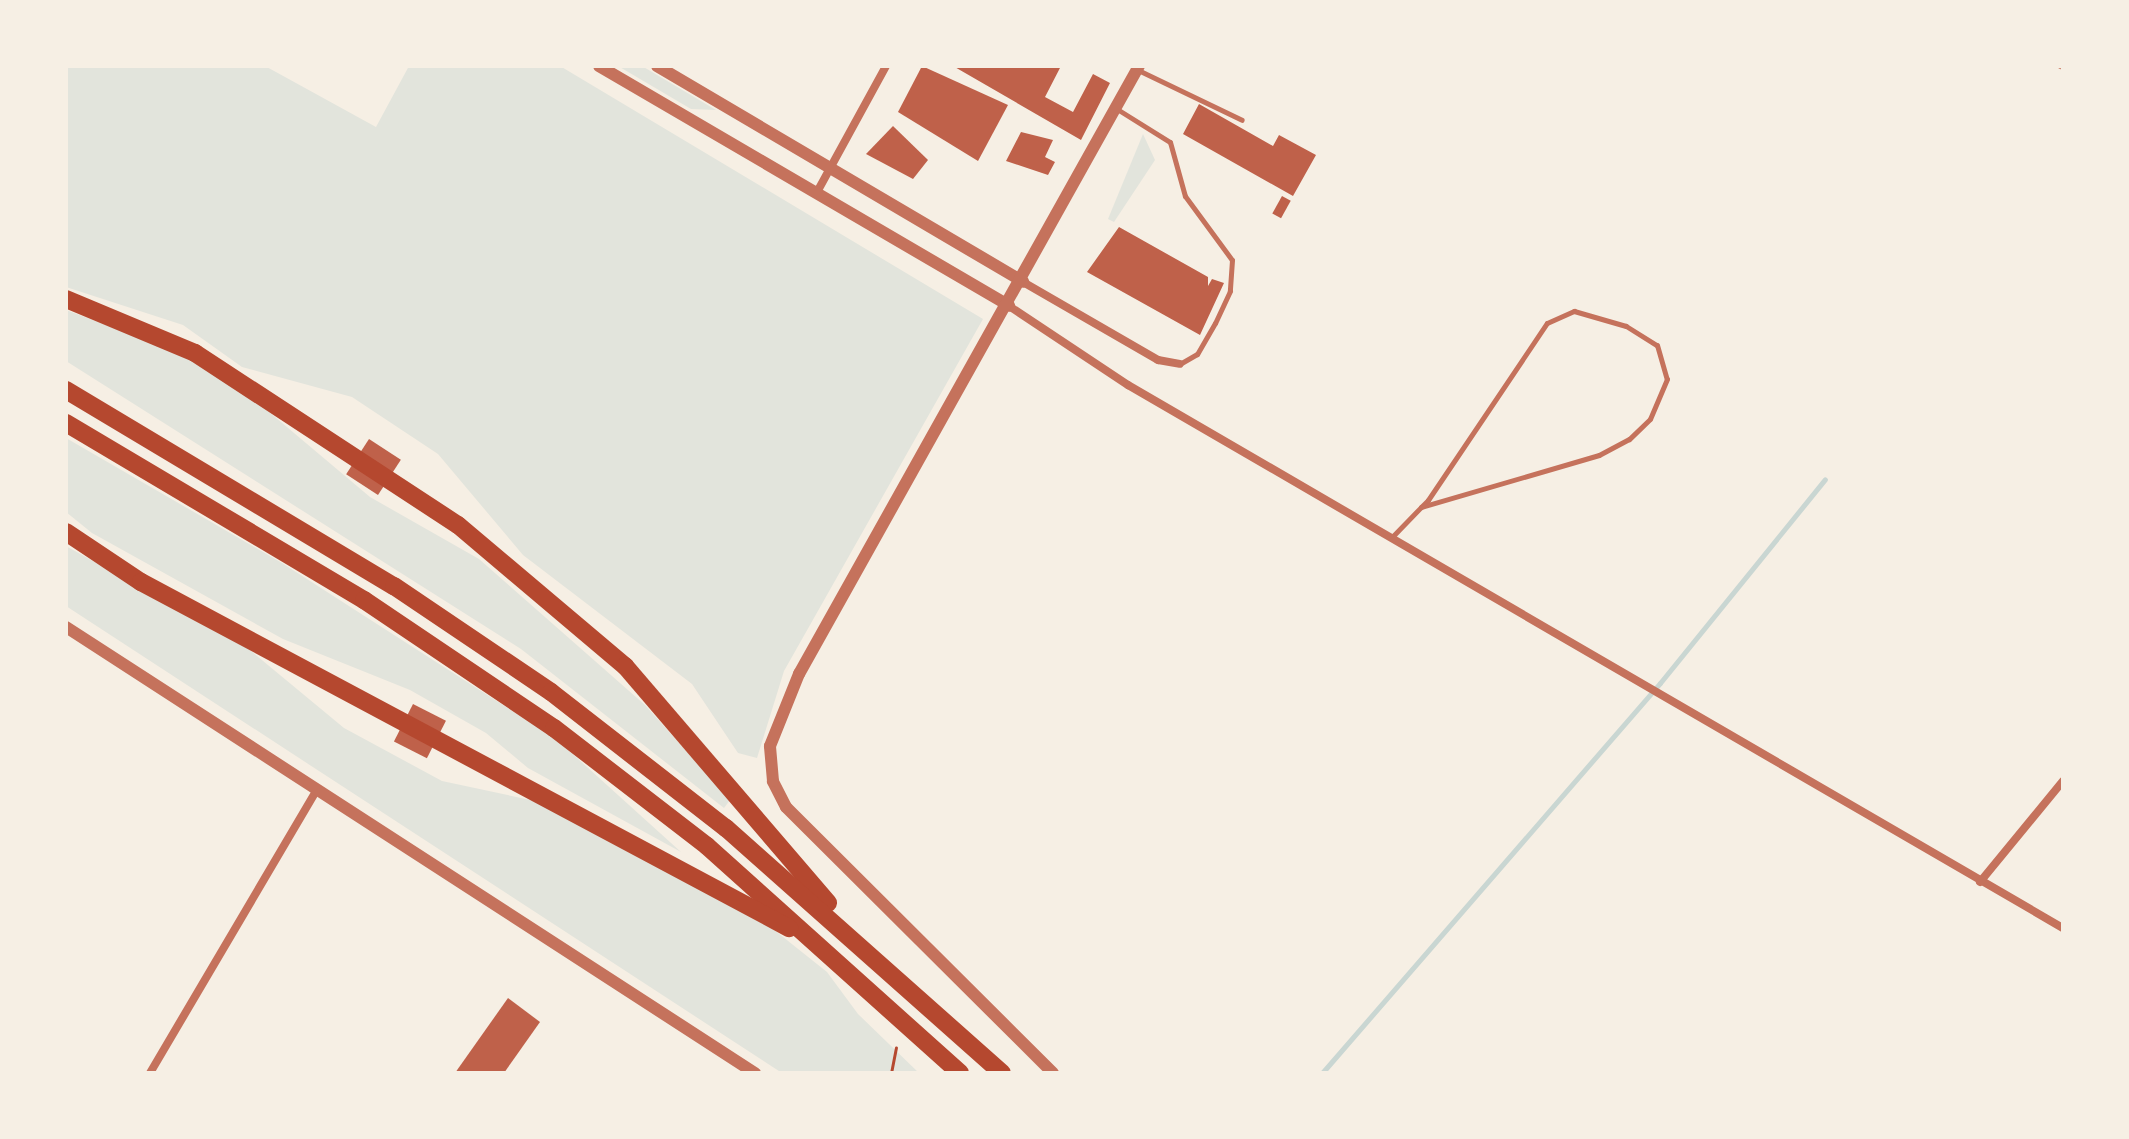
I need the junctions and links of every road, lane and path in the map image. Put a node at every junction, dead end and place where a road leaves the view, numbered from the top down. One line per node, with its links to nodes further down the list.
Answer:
1 (599, 66): 8 (street)
2 (657, 66): 7 (street)
3 (886, 66): 7 (street)
4 (1138, 68): 5 (street); 6 (lane)
5 (1116, 109): 9 (street); 12 (lane)
6 (1242, 120)
7 (831, 169): 8 (street); 9 (street)
8 (816, 194): 11 (street)
9 (1023, 282): 11 (street); 12 (street)
10 (66, 299): 23 (highway)
11 (1009, 306): 17 (street); 31 (street)
12 (1180, 364)
13 (66, 390): 23 (highway)
14 (66, 423): 24 (highway)
15 (1421, 507): 15 (lane); 17 (lane)
16 (66, 532): 24 (highway)
17 (1390, 538): 21 (street)
18 (66, 627): 20 (street)
19 (2063, 781): 21 (street)
20 (317, 790): 26 (street); 27 (street)
21 (1980, 882): 22 (street)
22 (2063, 928)
23 (866, 947): 30 (highway)
24 (840, 962): 29 (highway)
25 (896, 1047): 28 (path)
26 (150, 1073)
27 (755, 1073)
28 (891, 1073)
29 (960, 1073)
30 (1002, 1073)
31 (1053, 1073)

